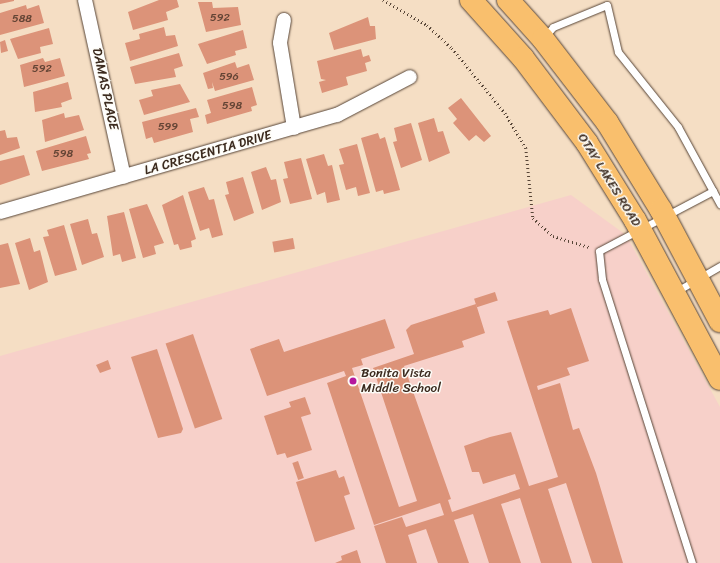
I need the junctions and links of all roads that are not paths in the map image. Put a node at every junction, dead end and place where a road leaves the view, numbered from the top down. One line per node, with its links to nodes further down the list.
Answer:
1 (85, 0): 8 (street, DAMAS PLACE)
2 (470, 0): 13 (main road, OTAY LAKES ROAD)
3 (508, 0): 5 (main road)
4 (284, 20): 7 (street)
5 (543, 39): 9 (lane); 12 (main road)
6 (410, 78): 7 (street, LA CRESCENTIA DRIVE)
7 (294, 128): 8 (street, LA CRESCENTIA DRIVE)
8 (124, 177): 11 (street, LA CRESCENTIA DRIVE)
9 (713, 191): 10 (lane); 12 (lane)
10 (720, 204)
11 (0, 212)
12 (665, 217): 13 (lane); 15 (main road)
13 (639, 228): 16 (main road, OTAY LAKES ROAD); 19 (lane)
14 (720, 266): 15 (lane)
15 (697, 278): 16 (lane); 17 (main road)
16 (674, 292): 18 (main road, OTAY LAKES ROAD)
17 (720, 321)
18 (720, 379)
19 (692, 563)

